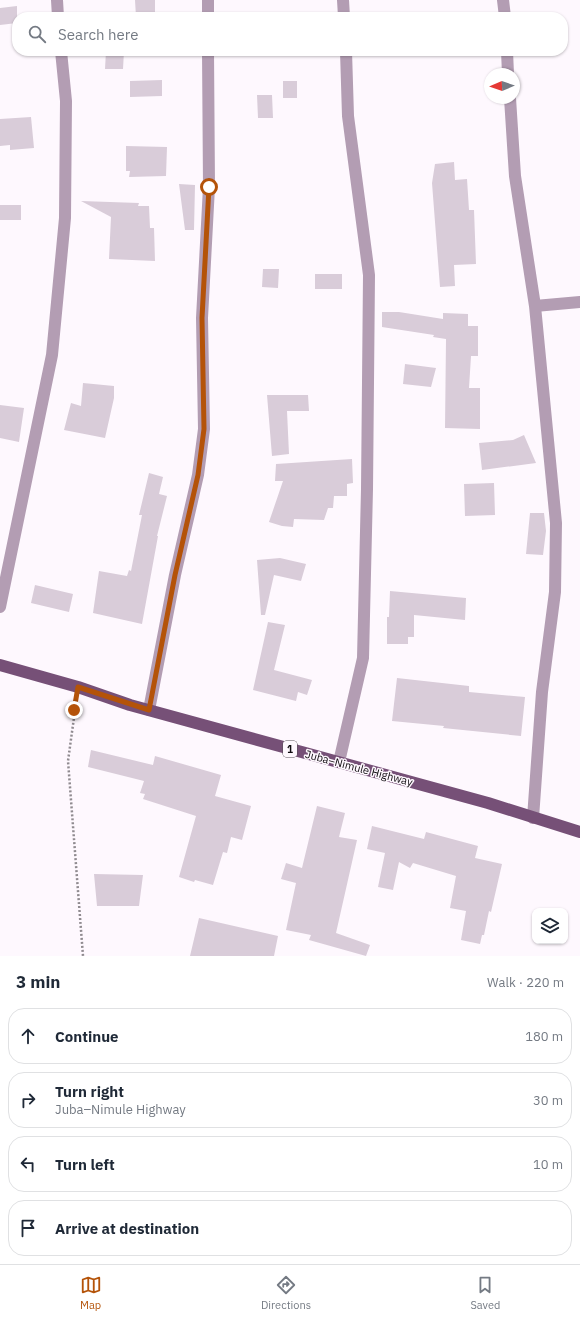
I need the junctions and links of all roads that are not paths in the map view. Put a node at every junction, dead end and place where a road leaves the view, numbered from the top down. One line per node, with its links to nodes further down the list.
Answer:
1 (57, 0): 5 (street)
2 (208, 0): 6 (street)
3 (343, 0): 7 (street)
4 (504, 0): 8 (street)
5 (58, 12)
6 (208, 12)
7 (344, 12)
8 (505, 12)
9 (62, 56): 17 (street)
10 (208, 56): 19 (street)
11 (346, 56): 20 (street)
12 (507, 56): 13 (street)
13 (508, 68)
14 (510, 104): 16 (street)
15 (580, 302): 16 (street)
16 (535, 306): 21 (street)
17 (0, 607)
18 (0, 665): 19 (main road, Juba–Nimule Highway / 1)
19 (149, 710): 20 (main road, Juba–Nimule Highway / 1)
20 (339, 762): 21 (main road, Juba–Nimule Highway / 1)
21 (533, 818): 22 (main road, Juba–Nimule Highway / 1)
22 (580, 832)

